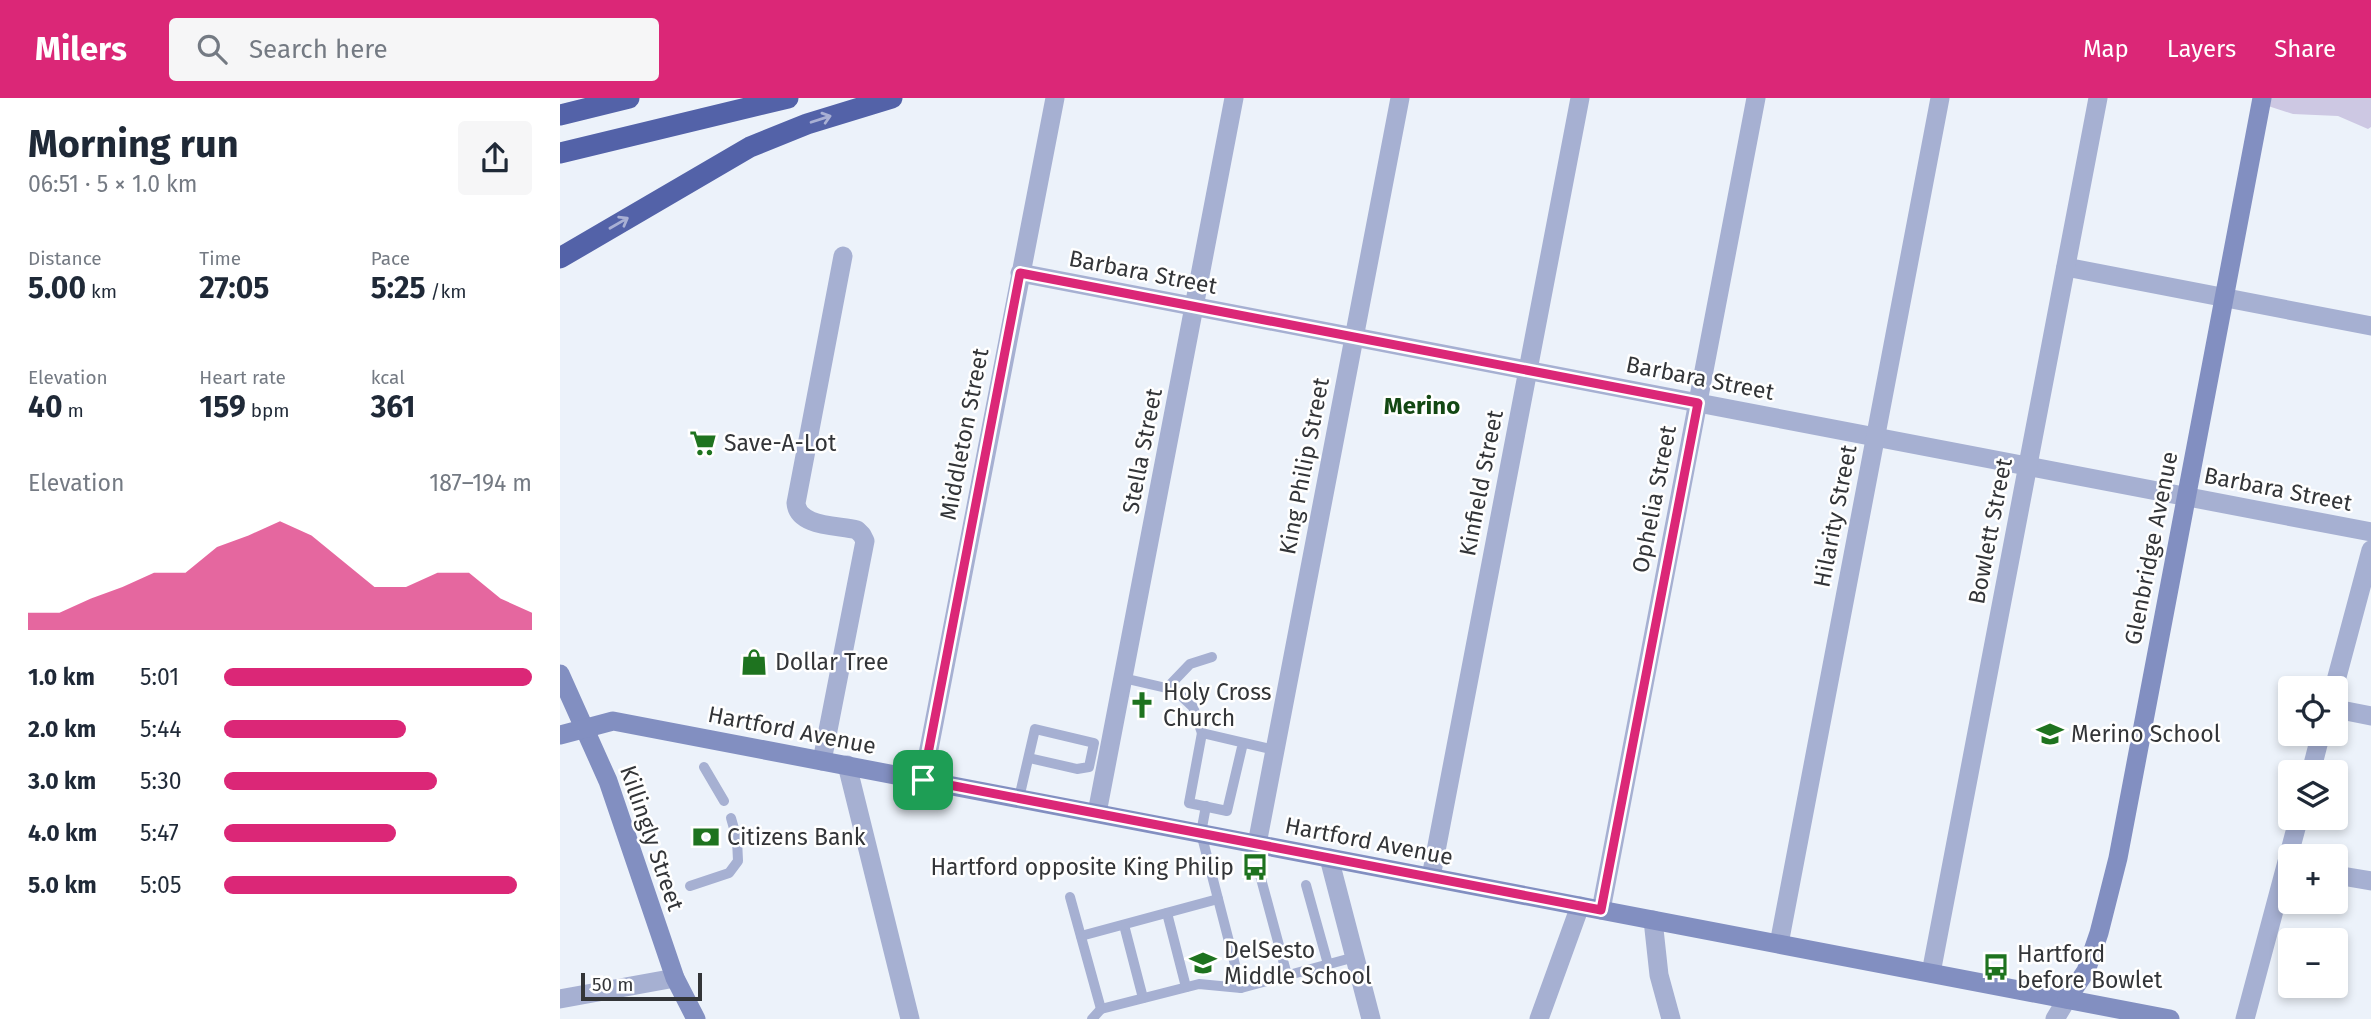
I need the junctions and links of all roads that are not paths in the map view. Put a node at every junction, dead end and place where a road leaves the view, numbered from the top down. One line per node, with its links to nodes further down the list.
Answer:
1 (629, 98): 12 (highway)
2 (788, 98): 13 (highway)
3 (892, 98): 17 (highway, one-way to 3)
4 (1055, 98): 19 (street, Middleton Street)
5 (1234, 98): 21 (street, Stella Street)
6 (1400, 98): 23 (street, King Philip Street)
7 (1580, 98): 24 (street, Kinfield Street)
8 (1756, 98): 25 (street, Ophelia Street)
9 (1940, 98): 26 (street, Hilarity Street)
10 (2098, 98): 18 (street, Bowlett Street)
11 (2262, 98): 20 (main road, Glenbridge Avenue)
12 (560, 115)
13 (707, 118): 14 (highway); 15 (highway)
14 (560, 153)
15 (560, 168)
16 (843, 256): 44 (street)
17 (560, 258)
18 (2066, 267): 20 (street); 27 (street, Bowlett Street)
19 (1020, 273): 21 (street, Barbara Street); 48 (street, Middleton Street)
20 (2223, 297): 22 (street); 28 (main road, Glenbridge Avenue)
21 (1194, 306): 23 (street, Barbara Street); 34 (street, Stella Street)
22 (2371, 327)
23 (1354, 337): 24 (street, Barbara Street); 42 (street, King Philip Street)
24 (1528, 370): 25 (street, Barbara Street); 58 (street, Kinfield Street)
25 (1698, 403): 26 (street, Barbara Street); 67 (street, Ophelia Street)
26 (1875, 437): 27 (street, Barbara Street); 72 (street, Hilarity Street)
27 (2028, 466): 28 (street, Barbara Street); 75 (street, Bowlett Street)
28 (2186, 496): 29 (street, Barbara Street); 82 (main road, Glenbridge Avenue)
29 (2371, 532)
30 (2371, 550): 32 (street)
31 (1212, 657): 35 (lane)
32 (2337, 676)
33 (561, 678): 38 (main road, Killingly Street)
34 (1123, 678): 35 (lane); 47 (street, Stella Street)
35 (1167, 688): 39 (lane)
36 (2348, 711): 37 (street)
37 (2371, 716)
38 (585, 728): 40 (main road, Hartford Avenue); 44 (main road, Hartford Avenue); 77 (main road, Killingly Street)
39 (1202, 733): 41 (lane); 51 (lane)
40 (560, 735)
41 (1243, 743): 42 (lane); 51 (lane)
42 (1275, 750): 55 (street, King Philip Street)
43 (1029, 758): 47 (lane); 47 (lane); 49 (lane)
44 (822, 761): 45 (main road, Hartford Avenue)
45 (847, 765): 48 (main road, Hartford Avenue); 85 (street)
46 (704, 767): 50 (lane)
47 (1097, 769): 52 (street, Stella Street)
48 (923, 780): 49 (main road, Hartford Avenue)
49 (1019, 798): 52 (main road, Hartford Avenue)
50 (724, 801)
51 (1206, 806): 54 (lane)
52 (1097, 813): 54 (main road, Hartford Avenue)
53 (731, 818): 62 (lane)
54 (1201, 833): 55 (main road, Hartford Avenue); 64 (lane)
55 (1257, 844): 56 (main road, Hartford Avenue)
56 (1329, 858): 58 (main road, Hartford Avenue); 73 (street)
57 (1260, 875): 76 (lane)
58 (1431, 877): 66 (main road, Hartford Avenue)
59 (2348, 877): 60 (street)
60 (2371, 881)
61 (1306, 885): 74 (lane)
62 (690, 886)
63 (1070, 897): 71 (lane)
64 (1218, 899): 68 (lane); 79 (lane)
65 (2278, 902): 92 (street)
66 (1580, 906): 67 (main road, Hartford Avenue); 88 (street)
67 (1601, 910): 69 (main road, Hartford Avenue)
68 (1167, 913): 70 (lane); 78 (lane)
69 (1653, 920): 72 (main road, Hartford Avenue); 89 (street)
70 (1124, 925): 71 (lane); 80 (lane)
71 (1081, 936): 83 (lane)
72 (1779, 944): 75 (main road, Hartford Avenue)
73 (1356, 957): 74 (lane); 87 (street)
74 (1328, 964): 76 (lane)
75 (1931, 973): 82 (main road, Hartford Avenue)
76 (1287, 975): 79 (lane)
77 (675, 978): 81 (street); 84 (main road, Killingly Street)
78 (1186, 987): 79 (lane); 80 (lane)
79 (1241, 988)
80 (1143, 998): 83 (lane)
81 (560, 999)
82 (2067, 999): 90 (street); 91 (main road, Hartford Avenue)
83 (1101, 1009): 86 (lane)
84 (696, 1019)
85 (911, 1019)
86 (1092, 1019)
87 (1371, 1019)
88 (1539, 1019)
89 (1671, 1019)
90 (2054, 1019)
91 (2170, 1019)
92 (2245, 1019)

